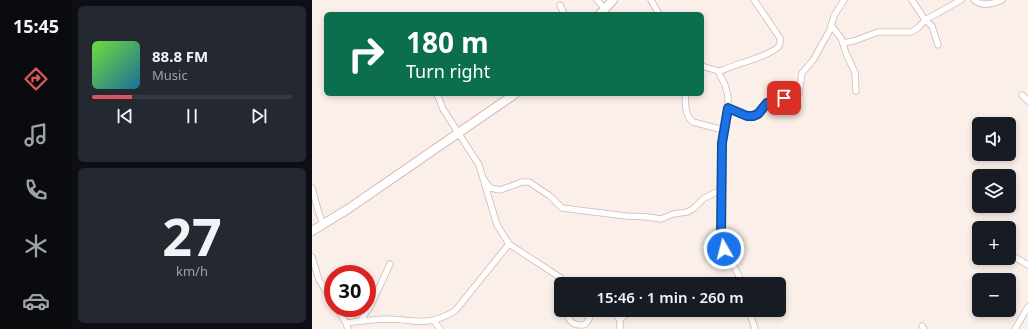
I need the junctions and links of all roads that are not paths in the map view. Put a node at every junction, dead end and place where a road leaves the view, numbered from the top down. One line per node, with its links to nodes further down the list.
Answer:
1 (597, 0): 11 (street)
2 (613, 0): 11 (main road)
3 (651, 0): 13 (street)
4 (754, 0): 19 (street)
5 (844, 0): 15 (street)
6 (912, 0): 14 (street)
7 (961, 0): 14 (street)
8 (974, 0): 9 (street)
9 (1002, 0)
10 (560, 5): 12 (street)
11 (603, 11)
12 (563, 12)
13 (658, 12)
14 (925, 20): 16 (street); 17 (street)
15 (832, 24): 16 (street); 26 (street)
16 (843, 43): 20 (street)
17 (938, 45)
18 (704, 67): 19 (street)
19 (718, 71): 26 (street)
20 (856, 91)
21 (1022, 95): 25 (street)
22 (438, 96): 28 (street)
23 (512, 96): 28 (main road)
24 (685, 96): 27 (street)
25 (1028, 101)
26 (728, 108): 27 (street)
27 (724, 130): 31 (street)
28 (458, 133): 29 (street); 32 (main road)
29 (483, 178): 31 (street); 34 (street)
30 (312, 188): 32 (street)
31 (722, 189): 40 (street)
32 (323, 225): 33 (main road)
33 (312, 231)
34 (509, 244): 39 (street); 51 (street)
35 (312, 257): 41 (street)
36 (1016, 258): 38 (street)
37 (390, 264): 50 (street)
38 (1028, 265)
39 (559, 277)
40 (740, 277)
41 (324, 288)
42 (1028, 306): 57 (street)
43 (343, 317): 52 (street)
44 (568, 317): 45 (street)
45 (590, 317)
46 (618, 317): 49 (street)
47 (623, 317): 49 (street)
48 (751, 317): 56 (street)
49 (620, 320): 55 (street)
50 (360, 321): 51 (street); 52 (street)
51 (434, 321): 54 (street)
52 (346, 322): 53 (street)
53 (348, 329)
54 (440, 329)
55 (620, 329)
56 (755, 329)
57 (1014, 329)

